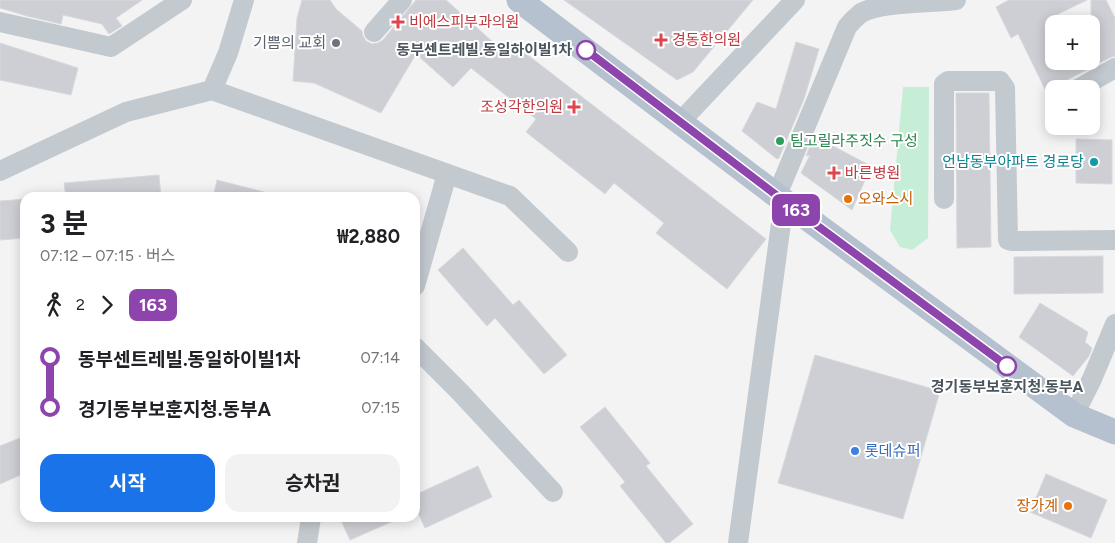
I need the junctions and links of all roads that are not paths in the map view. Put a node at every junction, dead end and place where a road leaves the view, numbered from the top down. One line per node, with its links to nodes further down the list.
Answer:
1 (182, 0): 7 (street)
2 (244, 0): 11 (street)
3 (402, 0): 8 (street)
4 (520, 0): 12 (main road)
5 (795, 0): 12 (street)
6 (956, 0): 15 (street)
7 (0, 22)
8 (374, 32)
9 (1115, 68): 10 (street)
10 (1094, 80)
11 (212, 90): 13 (street); 14 (street)
12 (680, 122): 15 (main road)
13 (0, 171)
14 (447, 174): 18 (street); 19 (street)
15 (780, 198): 22 (main road); 27 (street)
16 (944, 199): 17 (street)
17 (1115, 240)
18 (568, 252)
19 (420, 268)
20 (1115, 324): 22 (street)
21 (420, 352): 24 (street)
22 (1074, 415): 23 (main road)
23 (1115, 432)
24 (553, 492)
25 (310, 522): 26 (street)
26 (307, 543)
27 (738, 543)

